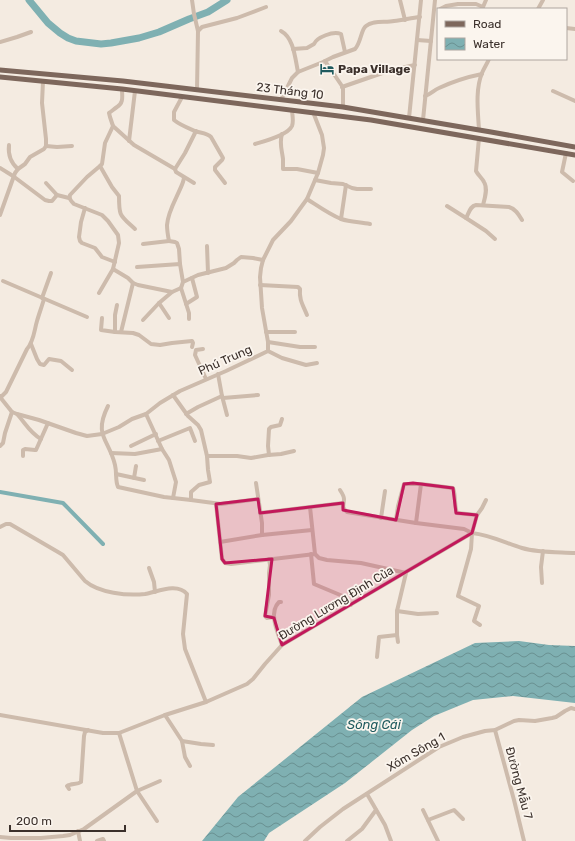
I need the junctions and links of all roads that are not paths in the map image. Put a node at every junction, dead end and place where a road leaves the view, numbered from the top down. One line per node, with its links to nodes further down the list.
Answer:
1 (192, 0): 12 (street)
2 (400, 0): 11 (street)
3 (421, 0): 10 (street)
4 (435, 0): 9 (street)
5 (486, 0): 8 (street)
6 (266, 6): 12 (street)
7 (442, 8): 8 (street)
8 (483, 8)
9 (437, 10): 16 (street)
10 (420, 17): 11 (street); 15 (street)
11 (405, 20): 19 (street)
12 (198, 31): 30 (street)
13 (280, 31): 18 (street)
14 (30, 32): 17 (street)
15 (417, 40): 16 (street); 22 (street)
16 (431, 41): 33 (street)
17 (0, 42)
18 (293, 49): 19 (street); 24 (street)
19 (345, 52): 21 (street)
20 (489, 60): 25 (street)
21 (325, 61): 24 (street); 28 (street)
22 (414, 65): 28 (street); 41 (street)
23 (0, 70): 30 (main road, 23 Tháng 10)
24 (298, 72): 36 (street)
25 (482, 74): 33 (street); 46 (street)
26 (0, 77): 27 (main road, 23 Tháng 10)
27 (43, 81): 29 (main road, 23 Tháng 10); 53 (street)
28 (342, 87): 38 (street)
29 (122, 89): 31 (main road, 23 Tháng 10); 43 (street)
30 (197, 90): 35 (main road); 36 (main road, 23 Tháng 10)
31 (135, 91): 34 (main road, 23 Tháng 10); 50 (street)
32 (553, 91): 37 (street)
33 (426, 96): 42 (street)
34 (182, 97): 35 (main road, 23 Tháng 10); 47 (street)
35 (196, 98): 39 (main road, 23 Tháng 10)
36 (282, 100): 38 (main road, 23 Tháng 10)
37 (575, 101)
38 (343, 107): 41 (main road, 23 Tháng 10)
39 (292, 110): 40 (main road, 23 Tháng 10); 48 (street)
40 (313, 112): 44 (main road, 23 Tháng 10); 62 (street, Phú Trung)
41 (409, 118): 42 (main road, 23 Tháng 10); 44 (main road)
42 (423, 120): 45 (main road); 46 (main road, 23 Tháng 10)
43 (114, 126): 50 (street); 58 (street)
44 (408, 126): 45 (main road, 23 Tháng 10)
45 (422, 128): 49 (main road, 23 Tháng 10)
46 (479, 130): 49 (main road); 55 (main road, 23 Tháng 10)
47 (196, 131): 61 (street); 69 (street)
48 (282, 134): 51 (street); 62 (street)
49 (479, 138): 56 (main road, 23 Tháng 10); 75 (street)
50 (129, 141): 61 (street)
51 (255, 144)
52 (9, 145): 60 (street)
53 (46, 146): 54 (street); 60 (street)
54 (72, 146)
55 (575, 147)
56 (566, 153): 57 (main road, 23 Tháng 10); 66 (street)
57 (575, 155)
58 (100, 166): 73 (street); 83 (street)
59 (0, 168): 63 (street)
60 (18, 169): 63 (street)
61 (175, 169): 64 (street)
62 (318, 173): 65 (street, Phú Trung)
63 (13, 176): 72 (street); 78 (street)
64 (184, 178): 68 (street); 85 (street)
65 (315, 180): 70 (street); 74 (street, Phú Trung)
66 (573, 181)
67 (46, 183): 72 (street)
68 (194, 183)
69 (225, 183)
70 (346, 185): 71 (street); 80 (street)
71 (371, 190)
72 (57, 195): 73 (street)
73 (69, 198): 77 (street)
74 (307, 199): 80 (street); 88 (street, Phú Trung)
75 (483, 205): 79 (street); 81 (street)
76 (447, 206): 79 (street)
77 (85, 208): 89 (street); 89 (street)
78 (0, 216)
79 (466, 218): 84 (street)
80 (341, 219): 82 (street)
81 (522, 220)
82 (370, 224)
83 (135, 229)
84 (495, 239)
85 (169, 241): 86 (street); 90 (street)
86 (142, 244)
87 (207, 246): 94 (street)
88 (263, 260): 94 (street); 99 (street, Phú Trung)
89 (115, 262): 92 (street)
90 (180, 264): 91 (street); 97 (street)
91 (137, 267)
92 (113, 269): 98 (street); 102 (street)
93 (51, 273): 103 (street)
94 (208, 273): 95 (street)
95 (192, 278): 97 (street); 105 (street)
96 (2, 281): 103 (street)
97 (183, 282): 100 (street)
98 (133, 283): 101 (street); 114 (street)
99 (260, 284): 107 (street); 115 (street, Phú Trung)
100 (181, 288): 101 (street); 105 (street)
101 (172, 292): 104 (street)
102 (99, 293)
103 (43, 298): 108 (street); 118 (street)
104 (159, 303): 110 (street); 112 (street)
105 (186, 304): 111 (street)
106 (117, 305): 113 (street)
107 (307, 315)
108 (87, 317)
109 (102, 318): 113 (street)
110 (169, 318)
111 (189, 319)
112 (143, 320)
113 (115, 332): 114 (street)
114 (121, 332): 119 (street)
115 (266, 332): 116 (street); 117 (street, Phú Trung)
116 (295, 332)
117 (268, 342): 120 (street); 122 (street, Phú Trung)
118 (31, 344): 124 (street); 129 (street)
119 (192, 347)
120 (315, 347)
121 (203, 348): 126 (street)
122 (268, 351): 123 (street); 125 (street, Phú Trung)
123 (317, 363)
124 (72, 370)
125 (218, 374): 126 (street, Phú Trung); 130 (street)
126 (206, 379): 127 (street, Phú Trung)
127 (173, 395): 134 (street, Phú Trung); 135 (street)
128 (258, 395): 130 (street)
129 (0, 397): 132 (street, Phú Trung)
130 (222, 397): 135 (street); 136 (street)
131 (108, 406): 139 (street)
132 (12, 412): 133 (street, Phú Trung); 144 (street)
133 (17, 414): 138 (street, Phú Trung); 141 (street)
134 (146, 414): 139 (street, Phú Trung); 140 (street)
135 (186, 414): 151 (street)
136 (227, 415)
137 (282, 419): 149 (street)
138 (48, 423): 139 (street, Phú Trung); 141 (street)
139 (102, 434): 148 (street)
140 (156, 434): 142 (street); 145 (street)
141 (41, 440): 150 (street)
142 (158, 441): 143 (street); 146 (street)
143 (195, 441)
144 (0, 446)
145 (131, 446)
146 (162, 449): 148 (street); 160 (street)
147 (294, 451): 149 (street)
148 (111, 453): 153 (street)
149 (269, 455): 151 (street)
150 (23, 456)
151 (207, 456): 162 (street)
152 (136, 466): 154 (street)
153 (116, 474): 154 (street); 160 (street)
154 (134, 478): 155 (street)
155 (144, 480)
156 (256, 483): 161 (street)
157 (421, 484): 168 (street); 170 (street); 171 (street)
158 (340, 490): 164 (street)
159 (385, 492): 169 (street)
160 (173, 498): 162 (street)
161 (258, 499): 165 (street); 167 (street)
162 (191, 500): 165 (street)
163 (486, 500): 168 (street)
164 (343, 503): 166 (street); 169 (street)
165 (216, 504): 176 (street)
166 (310, 507): 167 (street); 173 (street)
167 (260, 513): 175 (street)
168 (477, 515): 174 (street)
169 (380, 518): 170 (street)
170 (396, 520): 171 (street)
171 (416, 524): 174 (street)
172 (0, 527): 184 (street)
173 (312, 530): 175 (street); 178 (street)
174 (472, 533): 177 (street); 182 (street, Đường Lương Định Của); 190 (street)
175 (262, 535): 176 (street)
176 (220, 542): 180 (street)
177 (543, 552): 179 (street); 183 (street)
178 (313, 554): 180 (street); 182 (street); 186 (street)
179 (575, 554)
180 (269, 559): 189 (street)
181 (149, 568): 184 (street)
182 (406, 573): 186 (street, Đường Lương Định Của); 187 (street)
183 (542, 583)
184 (156, 592): 195 (street)
185 (281, 602): 189 (street)
186 (351, 605): 193 (street, Đường Lương Định Của)
187 (397, 611): 188 (street); 191 (street)
188 (437, 613)
189 (273, 617): 193 (street)
190 (480, 625)
191 (397, 635): 192 (street); 194 (street)
192 (398, 642)
193 (282, 645): 195 (street, Đường Lương Định Của)
194 (376, 657)
195 (206, 702): 198 (street, Đường Lương Định Của)
196 (575, 709): 200 (street, Xóm Sông 1)
197 (0, 714): 199 (street, Đường Lương Định Của)
198 (165, 715): 201 (street, Đường Lương Định Của); 202 (street)
199 (88, 730): 201 (street, Đường Lương Định Của); 206 (street)
200 (495, 730): 208 (street, Xóm Sông 1); 223 (street, Đường Mẫu 7)
201 (119, 733): 207 (street)
202 (182, 740): 203 (street); 204 (street)
203 (214, 745)
204 (190, 766)
205 (160, 782): 207 (street)
206 (69, 789)
207 (137, 791): 213 (street); 214 (street)
208 (366, 794): 209 (street); 219 (street, Xóm Sông 1)
209 (376, 810): 220 (street); 221 (street)
210 (423, 810): 212 (street)
211 (463, 819): 212 (street)
212 (428, 820): 222 (street)
213 (157, 821)
214 (78, 831): 215 (street); 216 (street)
215 (0, 837)
216 (80, 841)
217 (97, 841): 218 (street)
218 (104, 841)
219 (305, 841)
220 (347, 841)
221 (390, 841)
222 (438, 841)
223 (524, 841)

